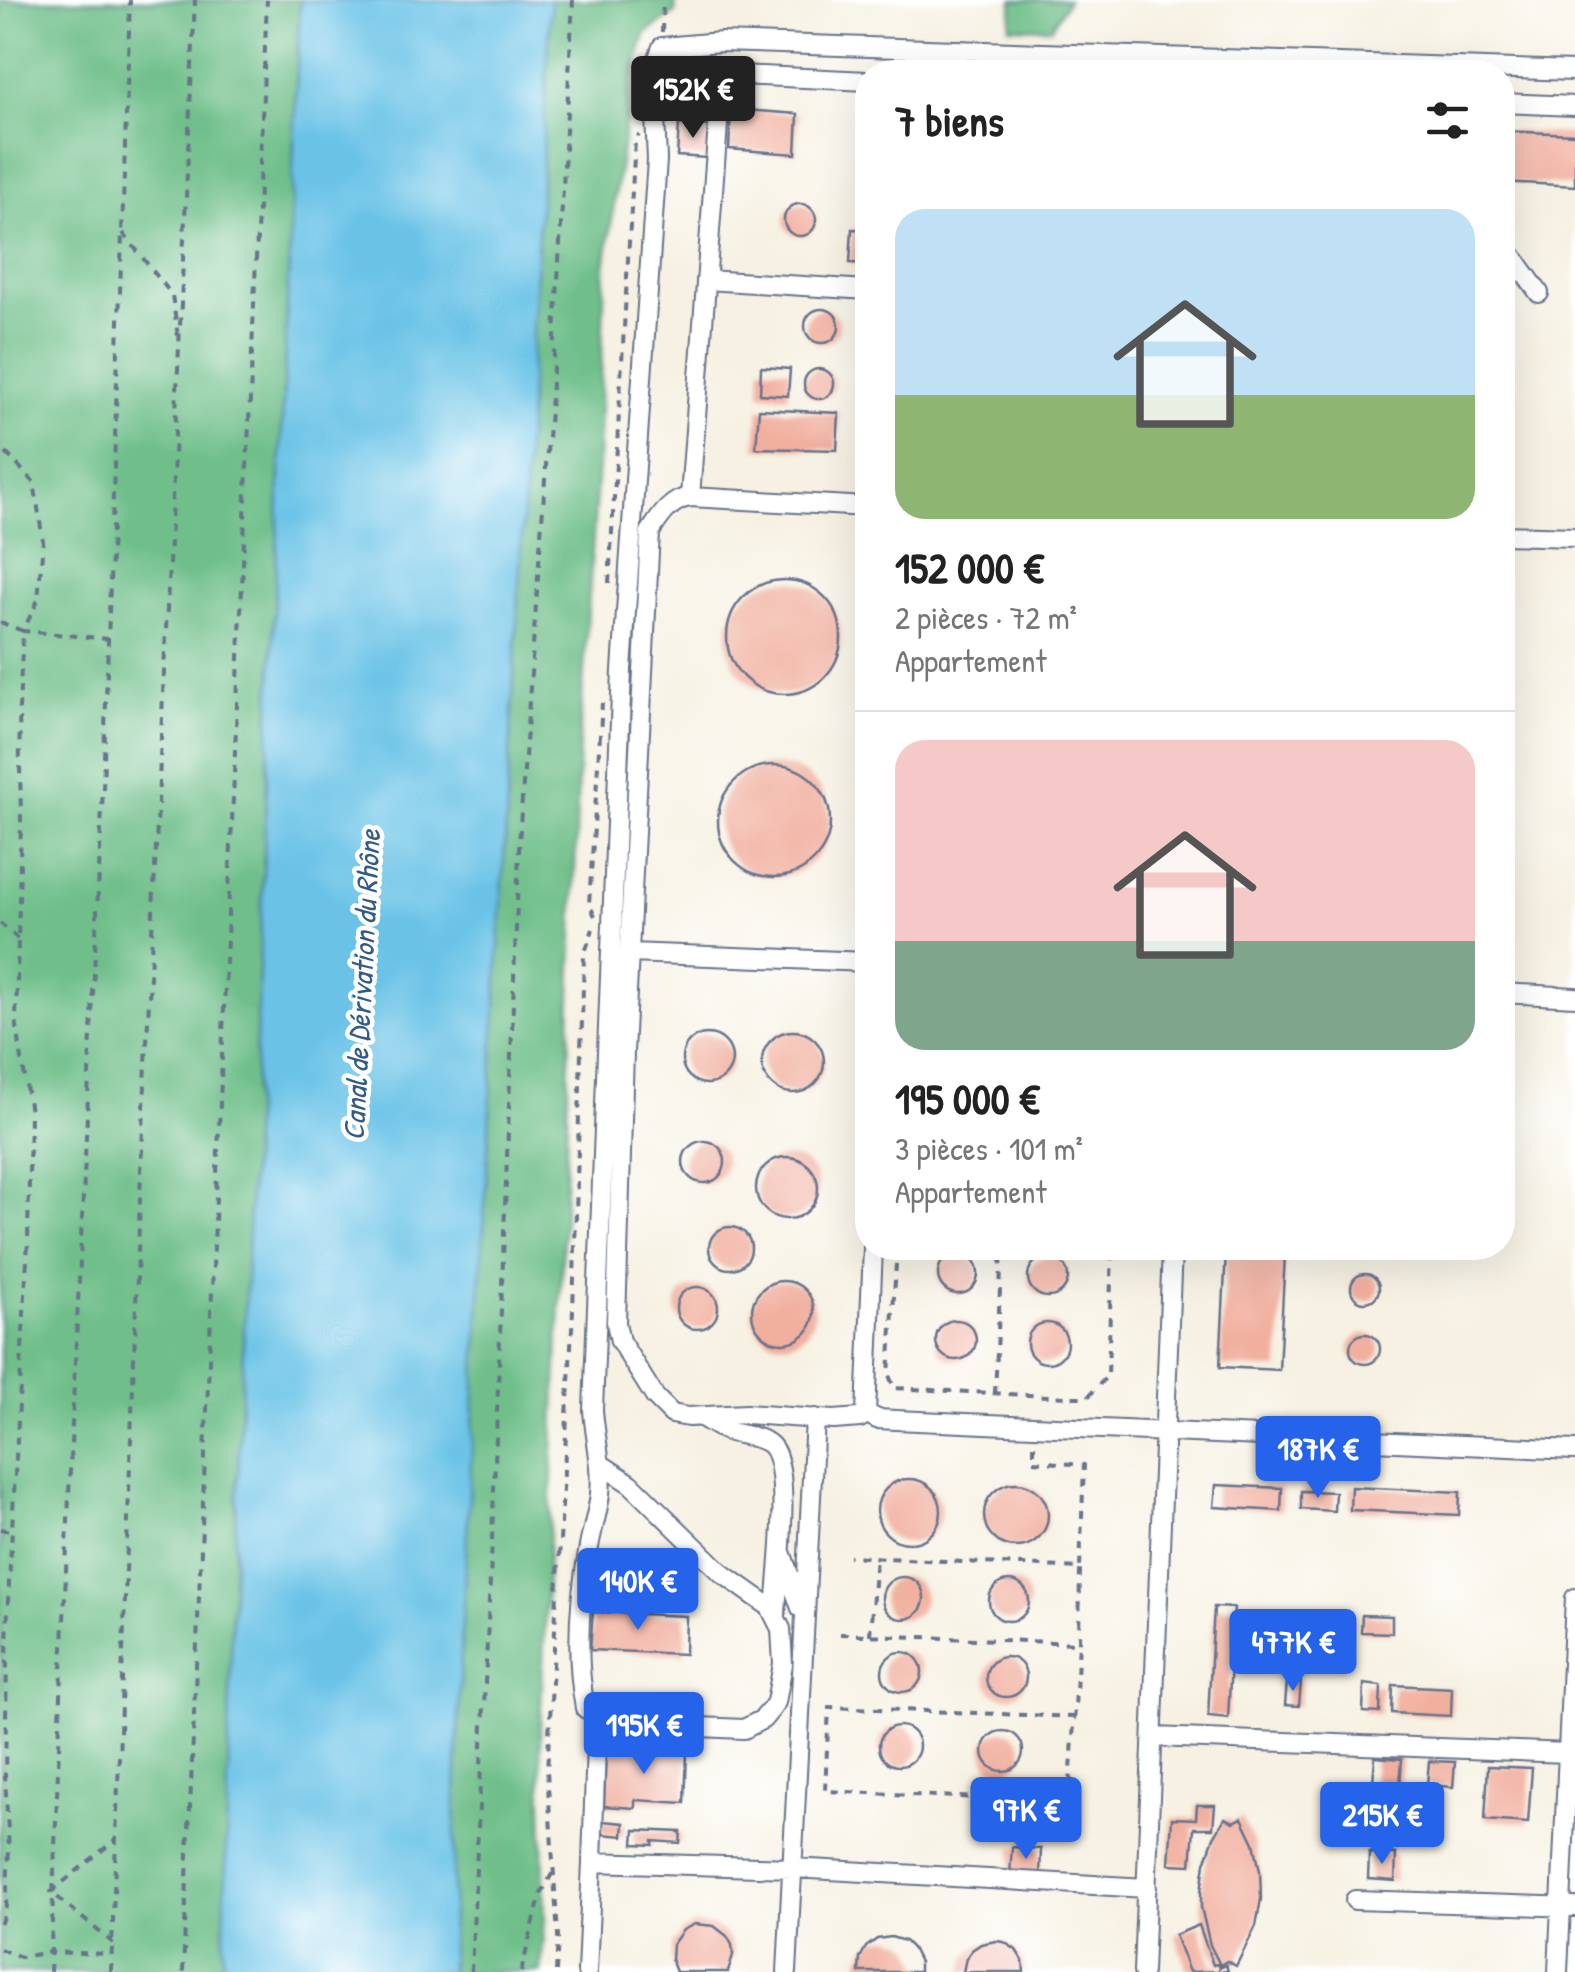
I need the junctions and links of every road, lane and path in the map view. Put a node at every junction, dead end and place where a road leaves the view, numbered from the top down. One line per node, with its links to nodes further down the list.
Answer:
1 (130, 0): 14 (path)
2 (195, 0): 19 (path)
3 (268, 0): 85 (path)
4 (572, 0): 86 (path)
5 (663, 0): 6 (path)
6 (662, 47): 7 (street); 13 (street)
7 (1233, 60)
8 (1515, 70): 9 (street)
9 (1575, 72)
10 (855, 80): 16 (street)
11 (1515, 104): 12 (street)
12 (1575, 106)
13 (654, 115): 25 (path); 50 (street)
14 (121, 230): 19 (path); 28 (path)
15 (1515, 259): 18 (street)
16 (706, 280): 17 (street); 21 (street)
17 (855, 289)
18 (1539, 293)
19 (179, 346): 70 (path)
20 (6, 454): 27 (path)
21 (690, 497): 22 (street); 34 (street)
22 (855, 506)
23 (1515, 535): 24 (street)
24 (1575, 536)
25 (608, 590)
26 (0, 622): 27 (path)
27 (23, 630): 28 (path); 33 (path)
28 (108, 639): 75 (path)
29 (602, 688): 31 (path)
30 (601, 902): 31 (path)
31 (596, 919): 73 (path)
32 (0, 923): 33 (path)
33 (18, 939): 52 (path)
34 (630, 953): 35 (street); 45 (street)
35 (855, 962)
36 (1515, 994): 37 (street)
37 (1575, 997)
38 (872, 1260): 44 (street)
39 (896, 1260): 43 (path)
40 (1001, 1260): 43 (path)
41 (1112, 1260): 43 (path)
42 (1172, 1260): 48 (street)
43 (995, 1394)
44 (866, 1413): 46 (street); 47 (street)
45 (702, 1417): 46 (street); 53 (street)
46 (814, 1418): 59 (street)
47 (1035, 1426): 48 (street); 56 (path)
48 (1166, 1431): 49 (street); 68 (street)
49 (1575, 1450)
50 (602, 1466): 58 (street); 67 (street)
51 (0, 1530): 52 (path)
52 (11, 1531): 78 (path)
53 (780, 1549): 58 (street); 59 (street)
54 (848, 1556): 55 (path)
55 (876, 1557): 56 (path); 62 (path)
56 (1080, 1568): 63 (path)
57 (1575, 1598): 60 (street)
58 (776, 1618): 64 (street)
59 (804, 1623): 65 (street)
60 (1574, 1627): 69 (street)
61 (840, 1634): 62 (path)
62 (870, 1635): 63 (path)
63 (1079, 1643): 66 (path)
64 (776, 1702): 65 (street); 67 (street)
65 (801, 1706): 72 (street)
66 (1074, 1717): 66 (path)
67 (602, 1718): 71 (street)
68 (1154, 1737): 69 (street); 74 (street)
69 (1568, 1753): 77 (street)
70 (116, 1838): 75 (path); 79 (path)
71 (592, 1862): 72 (street); 89 (street)
72 (793, 1868): 74 (street); 90 (street)
73 (554, 1869): 87 (path); 88 (path)
74 (1147, 1888): 91 (street)
75 (52, 1892): 79 (path); 81 (path)
76 (1354, 1900): 77 (street)
77 (1568, 1906): 92 (street)
78 (0, 1926)
79 (113, 1943): 82 (path)
80 (0, 1949): 81 (path)
81 (50, 1952): 82 (path); 83 (path)
82 (113, 1954): 84 (path)
83 (50, 1972)
84 (111, 1972)
85 (183, 1972)
86 (471, 1972)
87 (521, 1972)
88 (556, 1972)
89 (587, 1972)
90 (787, 1972)
91 (1143, 1972)
92 (1558, 1972)

